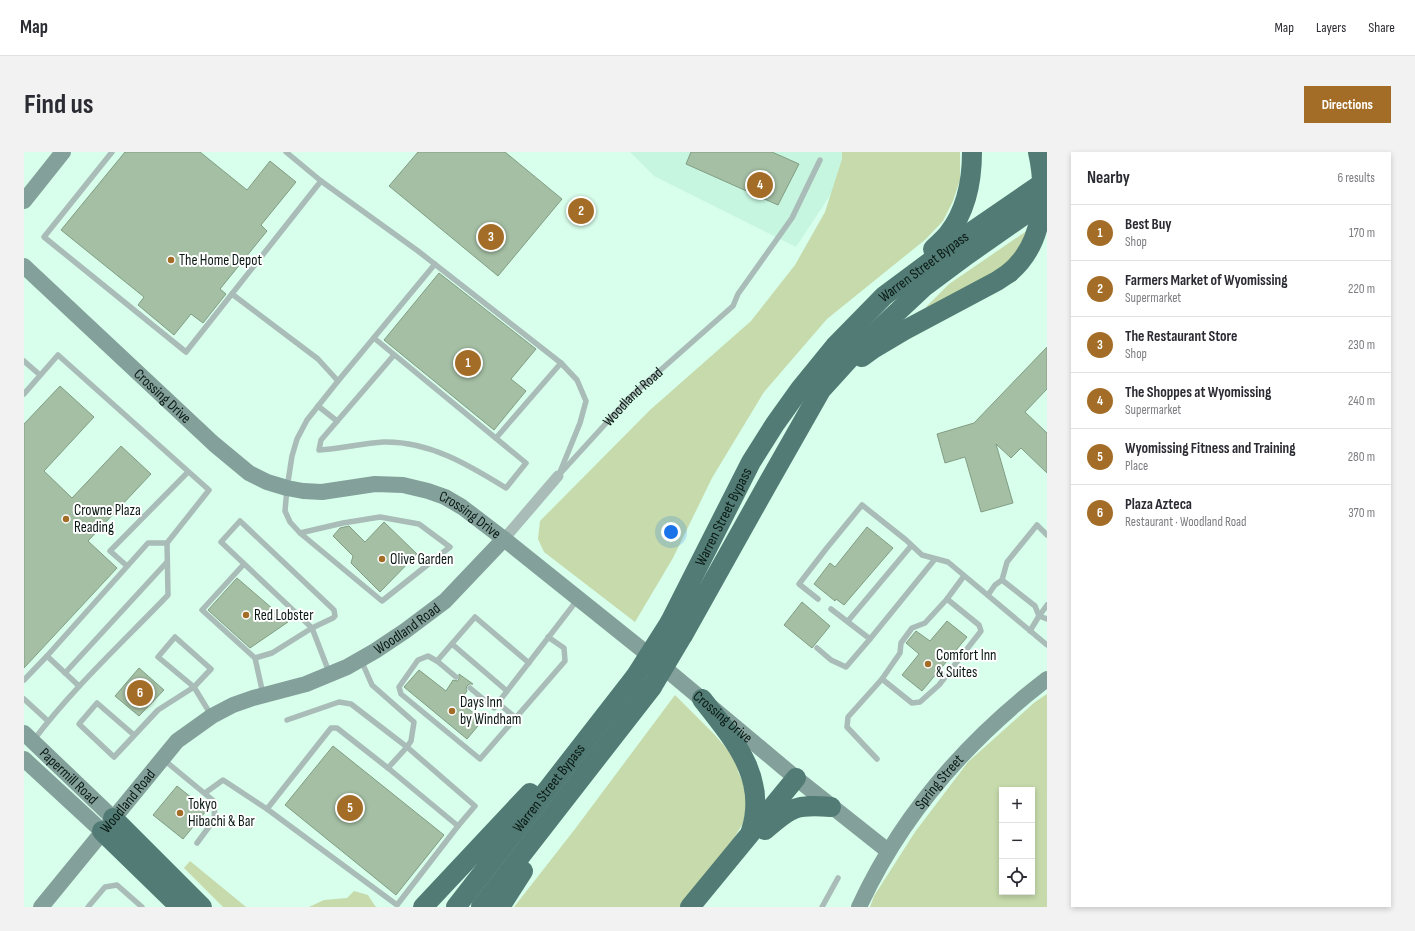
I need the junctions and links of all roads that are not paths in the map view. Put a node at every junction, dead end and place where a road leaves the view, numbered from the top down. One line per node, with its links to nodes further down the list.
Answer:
1 (63, 152): 10 (main road)
2 (112, 152): 13 (lane)
3 (286, 152): 8 (lane)
4 (972, 152): 14 (highway)
5 (1038, 152): 27 (highway, bridge)
6 (820, 160): 26 (lane, Woodland Road)
7 (1047, 180): 14 (highway, Warren Street Bypass)
8 (321, 181): 11 (lane); 13 (lane)
9 (1047, 199): 27 (highway, Warren Street Bypass)
10 (24, 201)
11 (435, 264): 15 (lane); 18 (lane)
12 (24, 266): 28 (main road, Crossing Drive)
13 (232, 294): 20 (lane)
14 (884, 296): 50 (highway, Warren Street Bypass)
15 (374, 338): 16 (lane); 20 (lane)
16 (394, 355): 23 (lane); 24 (lane)
17 (24, 361): 19 (lane)
18 (561, 363): 24 (lane); 26 (lane)
19 (40, 375): 21 (lane); 25 (lane)
20 (338, 380): 22 (lane)
21 (24, 394)
22 (318, 406): 23 (lane); 28 (lane)
23 (337, 421): 24 (lane)
24 (496, 438)
25 (188, 472): 32 (lane); 37 (lane)
26 (558, 476): 31 (street, Woodland Road)
27 (766, 485): 50 (highway, Warren Street Bypass)
28 (287, 488): 29 (lane); 31 (main road, Crossing Drive)
29 (300, 533): 29 (lane)
30 (1047, 535): 39 (lane)
31 (504, 539): 41 (main road, Crossing Drive); 59 (main road, Woodland Road)
32 (167, 543): 35 (lane); 37 (lane)
33 (912, 546): 34 (lane); 42 (lane); 48 (lane)
34 (935, 559): 38 (lane); 53 (lane)
35 (167, 562): 62 (lane); 68 (lane)
36 (244, 564): 49 (lane); 49 (lane); 58 (lane)
37 (127, 566): 57 (lane)
38 (964, 576): 40 (lane); 43 (lane)
39 (1002, 580): 40 (lane); 46 (lane)
40 (988, 595): 51 (lane)
41 (578, 598): 52 (lane); 76 (main road, Crossing Drive)
42 (818, 598)
43 (947, 599): 66 (lane); 66 (lane)
44 (1047, 605): 46 (lane)
45 (831, 609): 48 (lane)
46 (1039, 616): 47 (lane); 51 (lane)
47 (1047, 619)
48 (848, 621): 53 (lane)
49 (312, 628): 58 (lane); 63 (lane)
50 (676, 628): 72 (highway, Warren Street Bypass, bridge); 75 (highway, Warren Street Bypass, bridge)
51 (1030, 631): 55 (lane)
52 (548, 637): 61 (lane); 79 (lane)
53 (870, 639): 56 (lane)
54 (452, 644): 60 (lane); 61 (lane); 71 (lane)
55 (1047, 645)
56 (817, 648)
57 (47, 656): 62 (lane); 67 (lane)
58 (255, 658): 73 (lane)
59 (360, 660): 63 (main road, Woodland Road); 84 (lane)
60 (436, 661): 64 (lane); 79 (lane)
61 (529, 663): 71 (lane)
62 (65, 673): 68 (lane)
63 (330, 674): 73 (main road, Woodland Road)
64 (456, 677)
65 (1047, 678): 97 (main road, Spring Street)
66 (882, 679): 87 (lane)
67 (24, 680)
68 (79, 686): 81 (lane)
69 (194, 687): 69 (lane); 78 (lane); 82 (lane)
70 (470, 688): 77 (lane)
71 (507, 691): 77 (lane)
72 (647, 694): 106 (highway, Warren Street Bypass); 107 (highway)
73 (263, 695): 78 (main road, Woodland Road)
74 (24, 698): 81 (lane)
75 (619, 698): 104 (highway); 105 (highway, Warren Street Bypass)
76 (702, 699): 89 (main road, Crossing Drive); 95 (highway)
77 (498, 703): 79 (lane)
78 (212, 716): 86 (main road, Woodland Road)
79 (516, 718)
80 (287, 720): 84 (lane)
81 (48, 721): 83 (lane)
82 (134, 735): 82 (lane)
83 (28, 737): 93 (main road, Papermill Road)
84 (407, 747): 88 (lane); 94 (lane)
85 (24, 759): 93 (main road, Papermill Road)
86 (162, 759): 90 (lane); 93 (main road, Woodland Road)
87 (877, 759)
88 (388, 768): 92 (lane); 94 (lane)
89 (799, 781): 91 (main road, Crossing Drive); 95 (highway)
90 (205, 793): 92 (lane); 96 (lane)
91 (831, 807): 95 (highway); 97 (main road, Crossing Drive)
92 (267, 809): 94 (lane)
93 (107, 825): 99 (main road, Woodland Road); 102 (highway); 103 (highway)
94 (458, 826)
95 (758, 832): 108 (highway); 109 (highway)
96 (197, 843)
97 (888, 851): 111 (main road, Spring Street)
98 (838, 878): 110 (lane)
99 (41, 907)
100 (88, 907): 101 (lane)
101 (142, 907)
102 (180, 907)
103 (202, 907)
104 (423, 907)
105 (456, 907)
106 (481, 907)
107 (500, 907)
108 (690, 907)
109 (703, 907)
110 (822, 907)
111 (858, 907)

